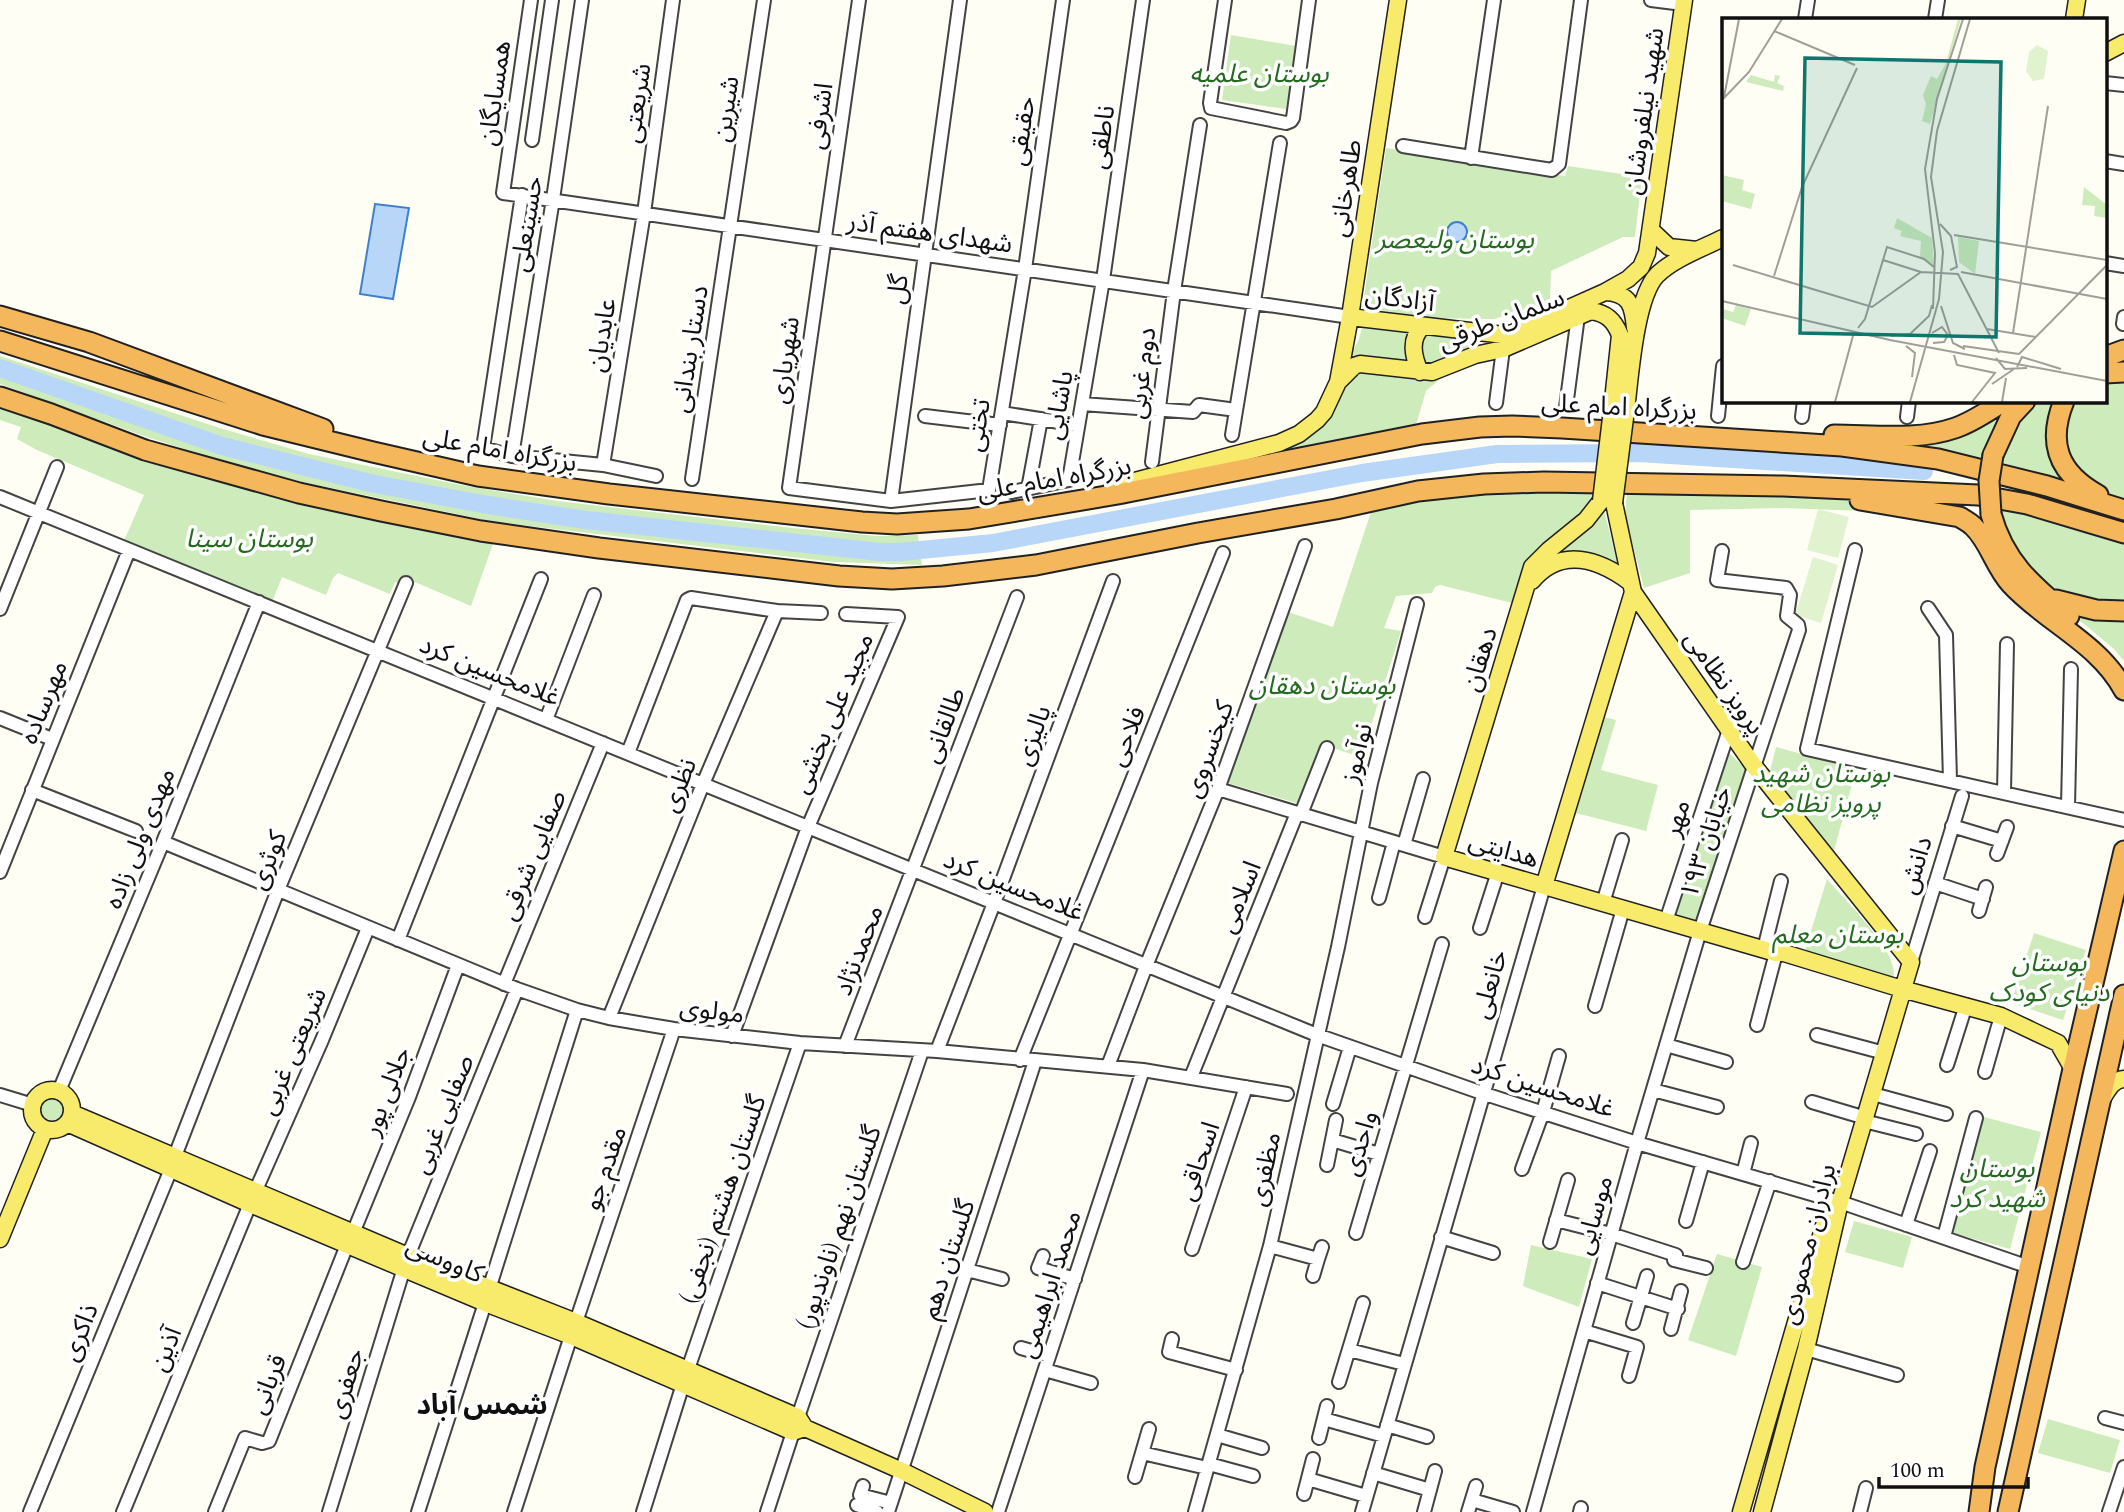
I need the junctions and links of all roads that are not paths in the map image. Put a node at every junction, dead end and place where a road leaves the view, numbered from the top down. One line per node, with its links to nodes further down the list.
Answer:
1 (531, 0): 34 (street, همسایگان)
2 (552, 0): 28 (street)
3 (582, 0): 36 (street, حسینعلی)
4 (673, 0): 37 (street, شریعتی)
5 (764, 0): 38 (street, شیرین)
6 (859, 0): 41 (street, اشرفی)
7 (960, 0): 43 (street, گل)
8 (1063, 0): 46 (street, حقیقی)
9 (1143, 0): 47 (street, ناطقی)
10 (1225, 0): 11 (street)
11 (1309, 0)
12 (1398, 0): 53 (main road, طاهرخانی)
13 (1494, 0): 31 (street)
14 (1581, 0): 31 (street)
15 (1651, 0): 19 (street)
16 (1808, 0): 20 (street)
17 (1938, 0): 21 (street)
18 (2077, 0): 22 (main road)
19 (1683, 2): 39 (main road, شهید نیلفروشان)
20 (1805, 18)
21 (1935, 18)
22 (2074, 18)
23 (2124, 43): 24 (main road)
24 (2106, 52)
25 (2106, 83): 26 (street)
26 (2124, 85)
27 (1200, 125): 48 (street, دوم غربی)
28 (532, 140)
29 (1280, 143): 50 (street)
30 (1403, 146): 31 (street)
31 (1471, 158)
32 (2106, 161): 33 (street)
33 (2124, 164)
34 (503, 193): 35 (street, شهدای هفتم آذر)
35 (522, 195): 36 (street, شهدای هفتم آذر); 84 (street)
36 (553, 199): 37 (street, شهدای هفتم آذر); 84 (street, حسینعلی)
37 (644, 213): 38 (street, شهدای هفتم آذر); 86 (street, عابدیان)
38 (731, 225): 41 (street, شهدای هفتم آذر); 90 (street, دستار بندانی)
39 (1651, 230): 42 (main road); 49 (main road, آزادگان)
40 (1722, 238): 42 (main road)
41 (825, 239): 43 (street, شهدای هفتم آذر); 95 (street, شهریاری)
42 (1699, 250): 55 (main road)
43 (925, 254): 46 (street, شهدای هفتم آذر); 95 (street, گل)
44 (2106, 263): 45 (street)
45 (2124, 266)
46 (1025, 269): 47 (street, شهدای هفتم آذر); 79 (street, تختی)
47 (1103, 280): 48 (street, شهدای هفتم آذر); 70 (street, پاشایی)
48 (1174, 291): 50 (street, شهدای هفتم آذر); 74 (street, دوم غربی)
49 (1605, 292): 54 (main road, آزادگان); 55 (main road)
50 (1255, 303): 53 (street, شهدای هفتم آذر); 72 (street)
51 (0, 316): 88 (highway)
52 (1578, 316): 57 (main road, سلمان طرقی); 71 (street); 73 (main road, سلمان طرقی)
53 (1350, 317): 54 (main road, آزادگان); 62 (main road, طاهرخانی)
54 (1423, 326): 58 (main road)
55 (1635, 336): 73 (main road)
56 (0, 341): 88 (highway, بزرگراه امام علی)
57 (1503, 349): 58 (main road, سلمان طرقی); 69 (street)
58 (1420, 372): 62 (main road, سلمان طرقی)
59 (2124, 372): 60 (highway)
60 (2106, 373)
61 (1722, 376): 76 (street)
62 (1338, 382): 96 (main road)
63 (0, 397): 91 (highway)
64 (1804, 402): 78 (street)
65 (1909, 402): 77 (street)
66 (2002, 402): 83 (highway)
67 (2024, 402): 112 (highway, bridge)
68 (2064, 402): 98 (highway)
69 (1496, 403)
70 (1082, 404): 74 (street); 81 (street, پاشایی)
71 (1566, 407)
72 (1236, 410): 74 (street); 82 (street)
73 (1619, 410): 97 (main road, bridge)
74 (1159, 411): 85 (street, دوم غربی)
75 (925, 416): 79 (street)
76 (1718, 416)
77 (1907, 416)
78 (1802, 417)
79 (1001, 419): 80 (street); 95 (street, تختی)
80 (1041, 419): 81 (street); 92 (street)
81 (1078, 425): 92 (street, پاشایی)
82 (1232, 435)
83 (1744, 439): 96 (highway, بزرگراه امام علی); 98 (highway, بزرگراه امام علی)
84 (512, 456): 86 (street)
85 (1152, 462)
86 (604, 466): 89 (street)
87 (57, 467): 99 (street)
88 (437, 467): 96 (highway, بزرگراه امام علی)
89 (656, 476)
90 (692, 479)
91 (1783, 486): 100 (highway); 126 (highway)
92 (1028, 489): 93 (street, پاشایی)
93 (1012, 492)
94 (0, 497): 99 (street, غلامحسین کرد)
95 (891, 501)
96 (1066, 501)
97 (1608, 502): 109 (main road); 110 (main road, دهقان)
98 (2124, 510)
99 (37, 512): 102 (street, غلامحسین کرد); 117 (street)
100 (2124, 533)
101 (1305, 546): 139 (street, کیخسروی)
102 (130, 550): 114 (street, غلامحسین کرد); 131 (street, مهرساده)
103 (1855, 550): 137 (street)
104 (1722, 551): 135 (street, خیابان ۱۹۳)
105 (1223, 553): 175 (street, فلاحی)
106 (541, 579): 127 (street)
107 (1113, 581): 167 (street, پالیزی)
108 (406, 583): 123 (street, کوثری)
109 (1632, 587): 110 (main road); 130 (main road, پرویز نظامی); 163 (main road, خانعلی)
110 (1525, 588): 157 (main road, دهقان)
111 (594, 595): 129 (street)
112 (2045, 596): 119 (highway); 124 (highway)
113 (1017, 597): 158 (street, طالقانی)
114 (258, 602): 123 (street, غلامحسین کرد); 153 (street, مهدی ولی زاده)
115 (1417, 604): 150 (street, نوآموز)
116 (1928, 608): 137 (street)
117 (0, 609)
118 (777, 611): 120 (street); 134 (street); 138 (street, نظری)
119 (2124, 611)
120 (821, 613)
121 (846, 614): 147 (street, مجید علی بخشی)
122 (2007, 643): 141 (street)
123 (379, 652): 127 (street, غلامحسین کرد); 164 (street, کوثری)
124 (2124, 666)
125 (2071, 668): 143 (street)
126 (2124, 690)
127 (493, 698): 129 (street, غلامحسین کرد); 176 (street)
128 (0, 718): 131 (street)
129 (546, 720): 132 (street, غلامحسین کرد)
130 (1729, 730): 135 (main road, پرویز نظامی); 171 (street, مهر)
131 (52, 738): 140 (street, مهرساده)
132 (603, 743): 134 (street, غلامحسین کرد); 182 (street, صفایی شرقی)
133 (1327, 748): 144 (street, اسلامی)
134 (628, 753): 138 (street, غلامحسین کرد)
135 (1754, 766): 174 (street, خیابان ۱۹۳); 179 (main road, پرویز نظامی)
136 (1423, 779): 154 (street)
137 (1950, 780): 141 (street)
138 (703, 784): 147 (street, غلامحسین کرد); 190 (street, نظری)
139 (1219, 789): 144 (street, هدایتی); 181 (street, کیخسروی)
140 (32, 790): 149 (street); 159 (street, مهرساده)
141 (2004, 792): 143 (street)
142 (1962, 796): 146 (street, دانش)
143 (2068, 807): 145 (street)
144 (1299, 813): 150 (street, هدایتی); 185 (street, اسلامی)
145 (2124, 821)
146 (1952, 826): 152 (street); 162 (street, دانش)
147 (808, 827): 158 (street, غلامحسین کرد); 196 (street, مجید علی بخشی)
148 (2007, 827): 152 (street)
149 (136, 831)
150 (1362, 833): 154 (street, هدایتی); 194 (street, مظفری)
151 (1622, 840): 168 (street)
152 (2002, 841): 156 (street)
153 (163, 842): 164 (street, مولوی); 218 (street, مهدی ولی زاده)
154 (1399, 844): 157 (street, هدایتی); 165 (street)
155 (2124, 850): 211 (highway)
156 (1997, 854)
157 (1444, 857): 160 (main road, هدایتی); 170 (street)
158 (913, 870): 167 (street, غلامحسین کرد); 199 (street, محمدنژاد)
159 (0, 872)
160 (1498, 872): 163 (main road, هدایتی); 173 (street)
161 (1781, 881): 178 (street)
162 (1935, 883): 166 (street); 179 (street, دانش)
163 (1544, 886): 168 (main road, هدایتی); 219 (street, خانعلی)
164 (278, 890): 172 (street, مولوی); 242 (street, کوثری)
165 (1379, 898)
166 (1983, 899)
167 (994, 903): 175 (street, غلامحسین کرد); 202 (street, پالیزی)
168 (1603, 903): 169 (main road, هدایتی)
169 (1623, 909): 171 (main road, هدایتی); 187 (street)
170 (1425, 917)
171 (1666, 921): 174 (main road, هدایتی)
172 (368, 928): 176 (street, مولوی); 248 (street, شریعتی غربی)
173 (1480, 928)
174 (1700, 931): 178 (main road, هدایتی); 198 (street, موسایی)
175 (1070, 935): 181 (street, غلامحسین کرد); 205 (street, فلاحی)
176 (398, 940): 180 (street, مولوی)
177 (1442, 944): 210 (street, واحدی)
178 (1770, 951): 183 (main road, هدایتی); 192 (street); 203 (main road, هدایتی)
179 (1911, 962): 183 (main road, دانش)
180 (458, 965): 182 (street, مولوی); 258 (street, جلالی پور)
181 (1146, 965): 185 (street, غلامحسین کرد); 209 (street, کیخسروی)
182 (510, 986): 188 (street, مولوی); 264 (street, صفایی غربی)
183 (1902, 989): 186 (main road, هدایتی); 221 (main road)
184 (2124, 995): 191 (highway)
185 (1223, 998): 194 (street, غلامحسین کرد); 214 (street, اسلامی)
186 (1966, 1005): 189 (main road, هدایتی); 208 (street)
187 (1595, 1006)
188 (577, 1010): 190 (street, مولوی); 275 (street)
189 (2001, 1016): 211 (main road, هدایتی); 213 (street)
190 (609, 1018): 193 (street, مولوی)
191 (2122, 1023): 226 (highway)
192 (1757, 1025)
193 (674, 1028): 196 (street, مولوی); 280 (street, مقدم جو)
194 (1317, 1035): 200 (street, غلامحسین کرد); 260 (street, مظفری)
195 (1817, 1035): 203 (street)
196 (732, 1036): 197 (street, مولوی)
197 (800, 1043): 199 (street, مولوی); 293 (street, گلستان هشتم (نجفی))
198 (1666, 1045): 207 (street); 217 (street, موسایی)
199 (845, 1046): 201 (street, مولوی)
200 (1350, 1047): 210 (street, غلامحسین کرد); 224 (street)
201 (922, 1051): 202 (street, مولوی); 298 (street, گلستان نهم (ناوندپور))
202 (937, 1051): 205 (street, مولوی)
203 (1878, 1051): 231 (main road, هدایتی)
204 (1559, 1056): 228 (street)
205 (1020, 1060): 206 (street, مولوی)
206 (1035, 1061): 209 (street, مولوی); 268 (street, گلستان دهم)
207 (1726, 1062)
208 (1947, 1065)
209 (1108, 1066): 212 (street, مولوی)
210 (1406, 1066): 219 (street, غلامحسین کرد); 240 (street, واحدی)
211 (2073, 1069): 266 (highway)
212 (1143, 1070): 214 (street, مولوی); 272 (street, محمد ابراهیمی)
213 (1985, 1072)
214 (1191, 1077): 216 (street, مولوی)
215 (2124, 1079): 226 (main road)
216 (1246, 1087): 220 (street, مولوی); 261 (street, اسحاقی)
217 (1653, 1090): 227 (street); 237 (street, موسایی)
218 (59, 1091): 225 (main road); 230 (main road)
219 (1482, 1093): 228 (street, غلامحسین کرد); 255 (street, خانعلی)
220 (1287, 1094)
221 (1873, 1094): 229 (street); 231 (main road)
222 (0, 1095): 225 (street)
223 (1812, 1101): 231 (street)
224 (1333, 1104)
225 (33, 1105): 234 (main road)
226 (2099, 1105): 344 (highway)
227 (1717, 1107)
228 (1543, 1112): 237 (street, غلامحسین کرد); 244 (street)
229 (1946, 1114)
230 (69, 1118): 234 (main road); 242 (main road, کاووسی)
231 (1862, 1118): 235 (street); 249 (main road, هدایتی)
232 (1976, 1118): 256 (street)
233 (1336, 1120): 236 (street, واحدی)
234 (45, 1129): 257 (main road)
235 (1916, 1134)
236 (1332, 1140): 240 (street); 243 (street, واحدی)
237 (1637, 1143): 241 (street, غلامحسین کرد); 254 (street, موسایی)
238 (1751, 1143): 245 (street)
239 (1930, 1151): 252 (street)
240 (1379, 1154): 253 (street, واحدی)
241 (1703, 1162): 245 (street, غلامحسین کرد); 251 (street)
242 (173, 1163): 248 (main road, کاووسی); 324 (street, ذاکری)
243 (1328, 1165)
244 (1522, 1169)
245 (1743, 1174): 247 (street, غلامحسین کرد)
246 (1568, 1180): 250 (street)
247 (1770, 1181): 249 (street, غلامحسین کرد); 265 (street)
248 (253, 1198): 258 (main road, کاووسی); 325 (street, آذین)
249 (1836, 1201): 252 (street, غلامحسین کرد); 285 (main road, برادران محمودی); 340 (main road, برادران محمودی)
250 (1556, 1220): 254 (street); 259 (street)
251 (1686, 1221)
252 (1906, 1224): 256 (street, غلامحسین کرد)
253 (1356, 1233)
254 (1611, 1234): 267 (street); 273 (street, موسایی)
255 (1441, 1237): 262 (street); 288 (street, خانعلی)
256 (1944, 1237): 266 (street, غلامحسین کرد)
257 (0, 1239)
258 (350, 1239): 264 (main road, کاووسی); 326 (street, قربانی)
259 (1550, 1242)
260 (1270, 1246): 269 (street); 290 (street, مظفری)
261 (1192, 1249)
262 (1493, 1253)
263 (1043, 1256): 272 (street)
264 (406, 1262): 275 (main road, کاووسی); 327 (street, جعفری)
265 (1743, 1262)
266 (2029, 1267): 343 (highway)
267 (1706, 1268)
268 (967, 1270): 271 (street); 309 (street, گلستان دهم)
269 (1313, 1276)
270 (1647, 1276): 276 (street)
271 (1002, 1279)
272 (1075, 1279): 287 (street, محمد ابراهیمی)
273 (1597, 1283): 276 (street); 282 (street, موسایی)
274 (1681, 1291): 278 (street)
275 (487, 1296): 280 (main road, کاووسی); 328 (street)
276 (1640, 1297): 278 (street); 279 (street)
277 (1363, 1303): 286 (street)
278 (1678, 1309): 281 (street)
279 (1633, 1323)
280 (574, 1329): 293 (main road, کاووسی); 329 (street, مقدم جو)
281 (1671, 1329)
282 (1584, 1331): 292 (street); 339 (street, موسایی)
283 (1172, 1339): 290 (street)
284 (1021, 1348): 287 (street)
285 (1806, 1349): 291 (street); 341 (main road, برادران محمودی)
286 (1349, 1350): 288 (street); 294 (street)
287 (1049, 1356): 289 (street, محمد ابراهیمی)
288 (1404, 1364): 300 (street, خانعلی)
289 (1045, 1370): 295 (street); 334 (street, محمد ابراهیمی)
290 (1236, 1370): 301 (street, مظفری)
291 (1897, 1375)
292 (1629, 1376)
293 (686, 1377): 298 (main road); 330 (street, گلستان هشتم (نجفی))
294 (1339, 1382)
295 (1091, 1383)
296 (2105, 1418): 297 (street)
297 (2124, 1423)
298 (799, 1426): 309 (main road); 331 (street, گلستان نهم (ناوندپور))
299 (1149, 1429): 305 (street)
300 (1385, 1430): 302 (street); 303 (street); 311 (street, خانعلی)
301 (1217, 1435): 304 (street); 307 (street, مظفری)
302 (1427, 1437)
303 (1319, 1438)
304 (1262, 1448)
305 (1142, 1452): 307 (street); 313 (street)
306 (1313, 1459): 314 (street)
307 (1208, 1466): 312 (street); 335 (street, مظفری)
308 (2124, 1466): 345 (street)
309 (902, 1471): 323 (street, گلستان دهم); 333 (main road)
310 (1435, 1471): 318 (street)
311 (1373, 1473): 318 (street); 320 (street, خانعلی)
312 (1253, 1476)
313 (1135, 1478)
314 (1308, 1479): 319 (street); 320 (street)
315 (863, 1486): 323 (street)
316 (1476, 1486): 322 (street)
317 (1867, 1488): 342 (street)
318 (1430, 1490): 337 (street)
319 (1304, 1494)
320 (1366, 1496): 336 (street, خانعلی)
321 (857, 1506): 332 (street)
322 (1470, 1506): 338 (street)
323 (890, 1507)
324 (30, 1512)
325 (123, 1512)
326 (215, 1512)
327 (329, 1512)
328 (418, 1512)
329 (514, 1512)
330 (643, 1512)
331 (767, 1512)
332 (877, 1512)
333 (985, 1512)
334 (998, 1512)
335 (1195, 1512)
336 (1362, 1512)
337 (1424, 1512)
338 (1513, 1512)
339 (1533, 1512)
340 (1741, 1512)
341 (1762, 1512)
342 (1860, 1512)
343 (1977, 1512)
344 (2006, 1512)
345 (2109, 1512)

